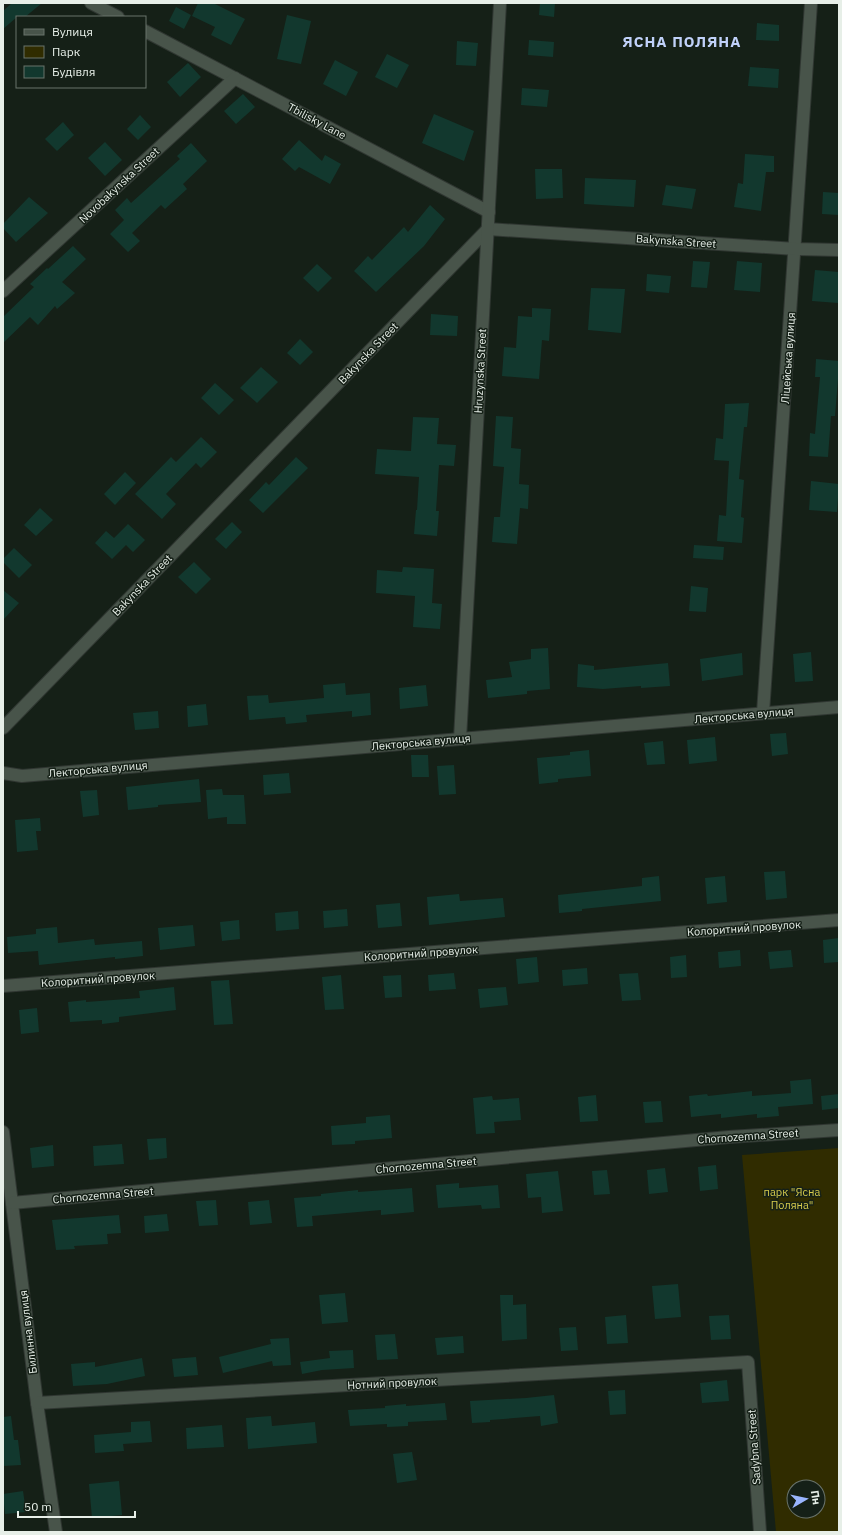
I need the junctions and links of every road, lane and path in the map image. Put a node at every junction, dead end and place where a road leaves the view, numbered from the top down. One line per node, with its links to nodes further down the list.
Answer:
1 (91, 3): 4 (street)
2 (500, 3): 7 (street, Hruzynska Street)
3 (811, 3): 9 (street, Ліцейська вулиця)
4 (116, 16)
5 (146, 32): 6 (street, Tbilisky Lane)
6 (235, 78): 7 (street, Tbilisky Lane); 11 (street, Novobakynska Street)
7 (489, 212): 8 (street, Hruzynska Street)
8 (488, 230): 9 (street, Bakynska Street); 14 (street, Bakynska Street); 15 (street, Hruzynska Street)
9 (796, 249): 10 (street, Bakynska Street); 13 (street, Ліцейська вулиця)
10 (839, 250)
11 (3, 291)
12 (839, 707): 13 (street, Лекторська вулиця)
13 (763, 713): 15 (street, Лекторська вулиця)
14 (3, 728)
15 (460, 739): 16 (street, Лекторська вулиця)
16 (3, 773)
17 (839, 920): 18 (street, Колоритний провулок)
18 (3, 986)
19 (839, 1130): 21 (street, Chornozemna Street)
20 (3, 1132): 21 (street, Билинна вулиця)
21 (12, 1203): 23 (street, Билинна вулиця)
22 (748, 1362): 23 (street, Нотний провулок); 25 (street, Sadybna Street)
23 (37, 1403): 24 (street, Билинна вулиця)
24 (56, 1532)
25 (760, 1532)

